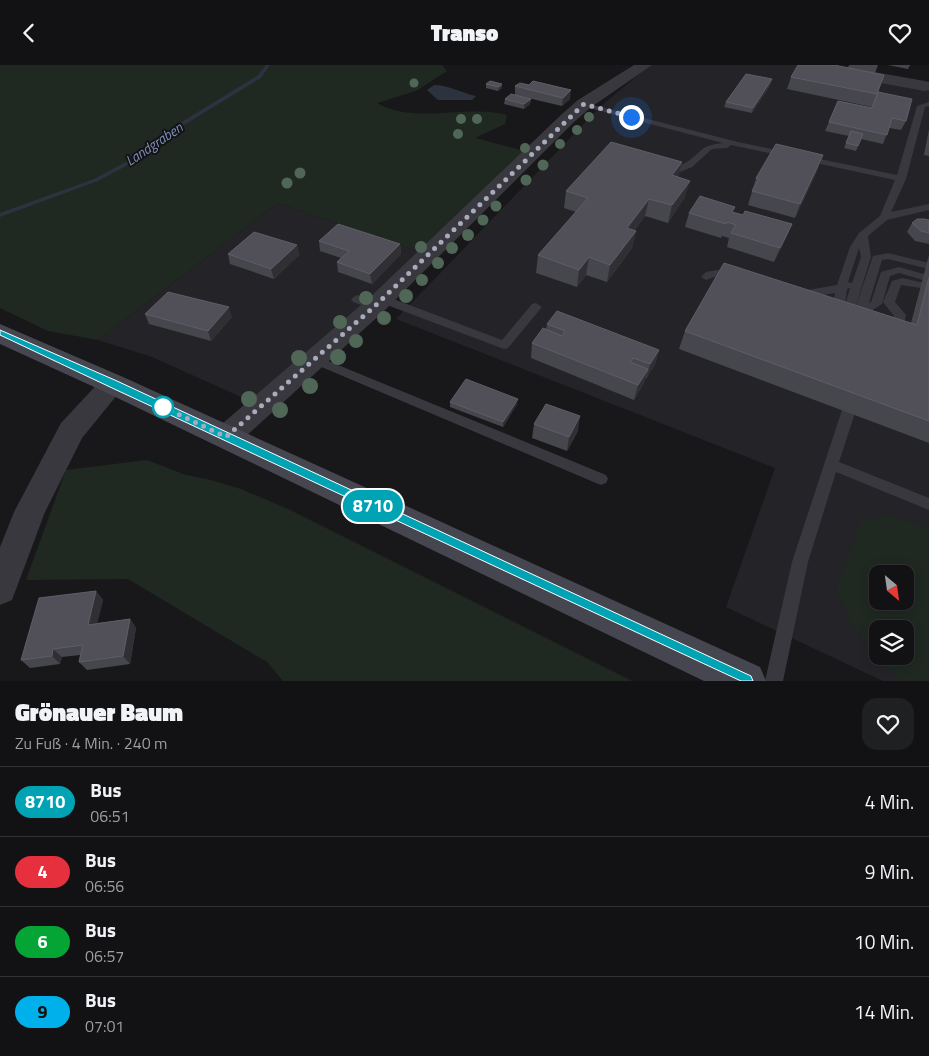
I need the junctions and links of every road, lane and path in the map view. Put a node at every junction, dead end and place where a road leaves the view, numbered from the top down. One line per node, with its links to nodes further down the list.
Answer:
1 (644, 65): 5 (street)
2 (808, 65): 3 (street)
3 (927, 92)
4 (929, 103): 8 (lane)
5 (584, 104): 6 (lane); 17 (street)
6 (737, 144): 7 (lane); 8 (lane)
7 (659, 169)
8 (901, 179): 10 (lane)
9 (929, 207): 10 (lane)
10 (884, 218): 11 (lane)
11 (863, 237): 14 (lane); 16 (lane)
12 (923, 276): 18 (lane); 22 (lane); 22 (lane)
13 (706, 277): 15 (lane)
14 (857, 281): 16 (lane); 22 (lane)
15 (749, 282)
16 (841, 288): 19 (lane); 22 (lane)
17 (372, 301): 20 (lane); 25 (street)
18 (889, 302): 21 (lane); 24 (lane)
19 (812, 304)
20 (536, 307)
21 (884, 320)
22 (857, 322)
23 (0, 333): 26 (main road)
24 (894, 339)
25 (316, 360): 28 (street); 30 (lane)
26 (113, 384): 28 (main road); 32 (street)
27 (848, 413): 29 (lane)
28 (226, 437): 33 (main road)
29 (830, 464): 31 (lane); 34 (lane)
30 (601, 479)
31 (929, 504)
32 (0, 589)
33 (746, 681)
34 (774, 681)

